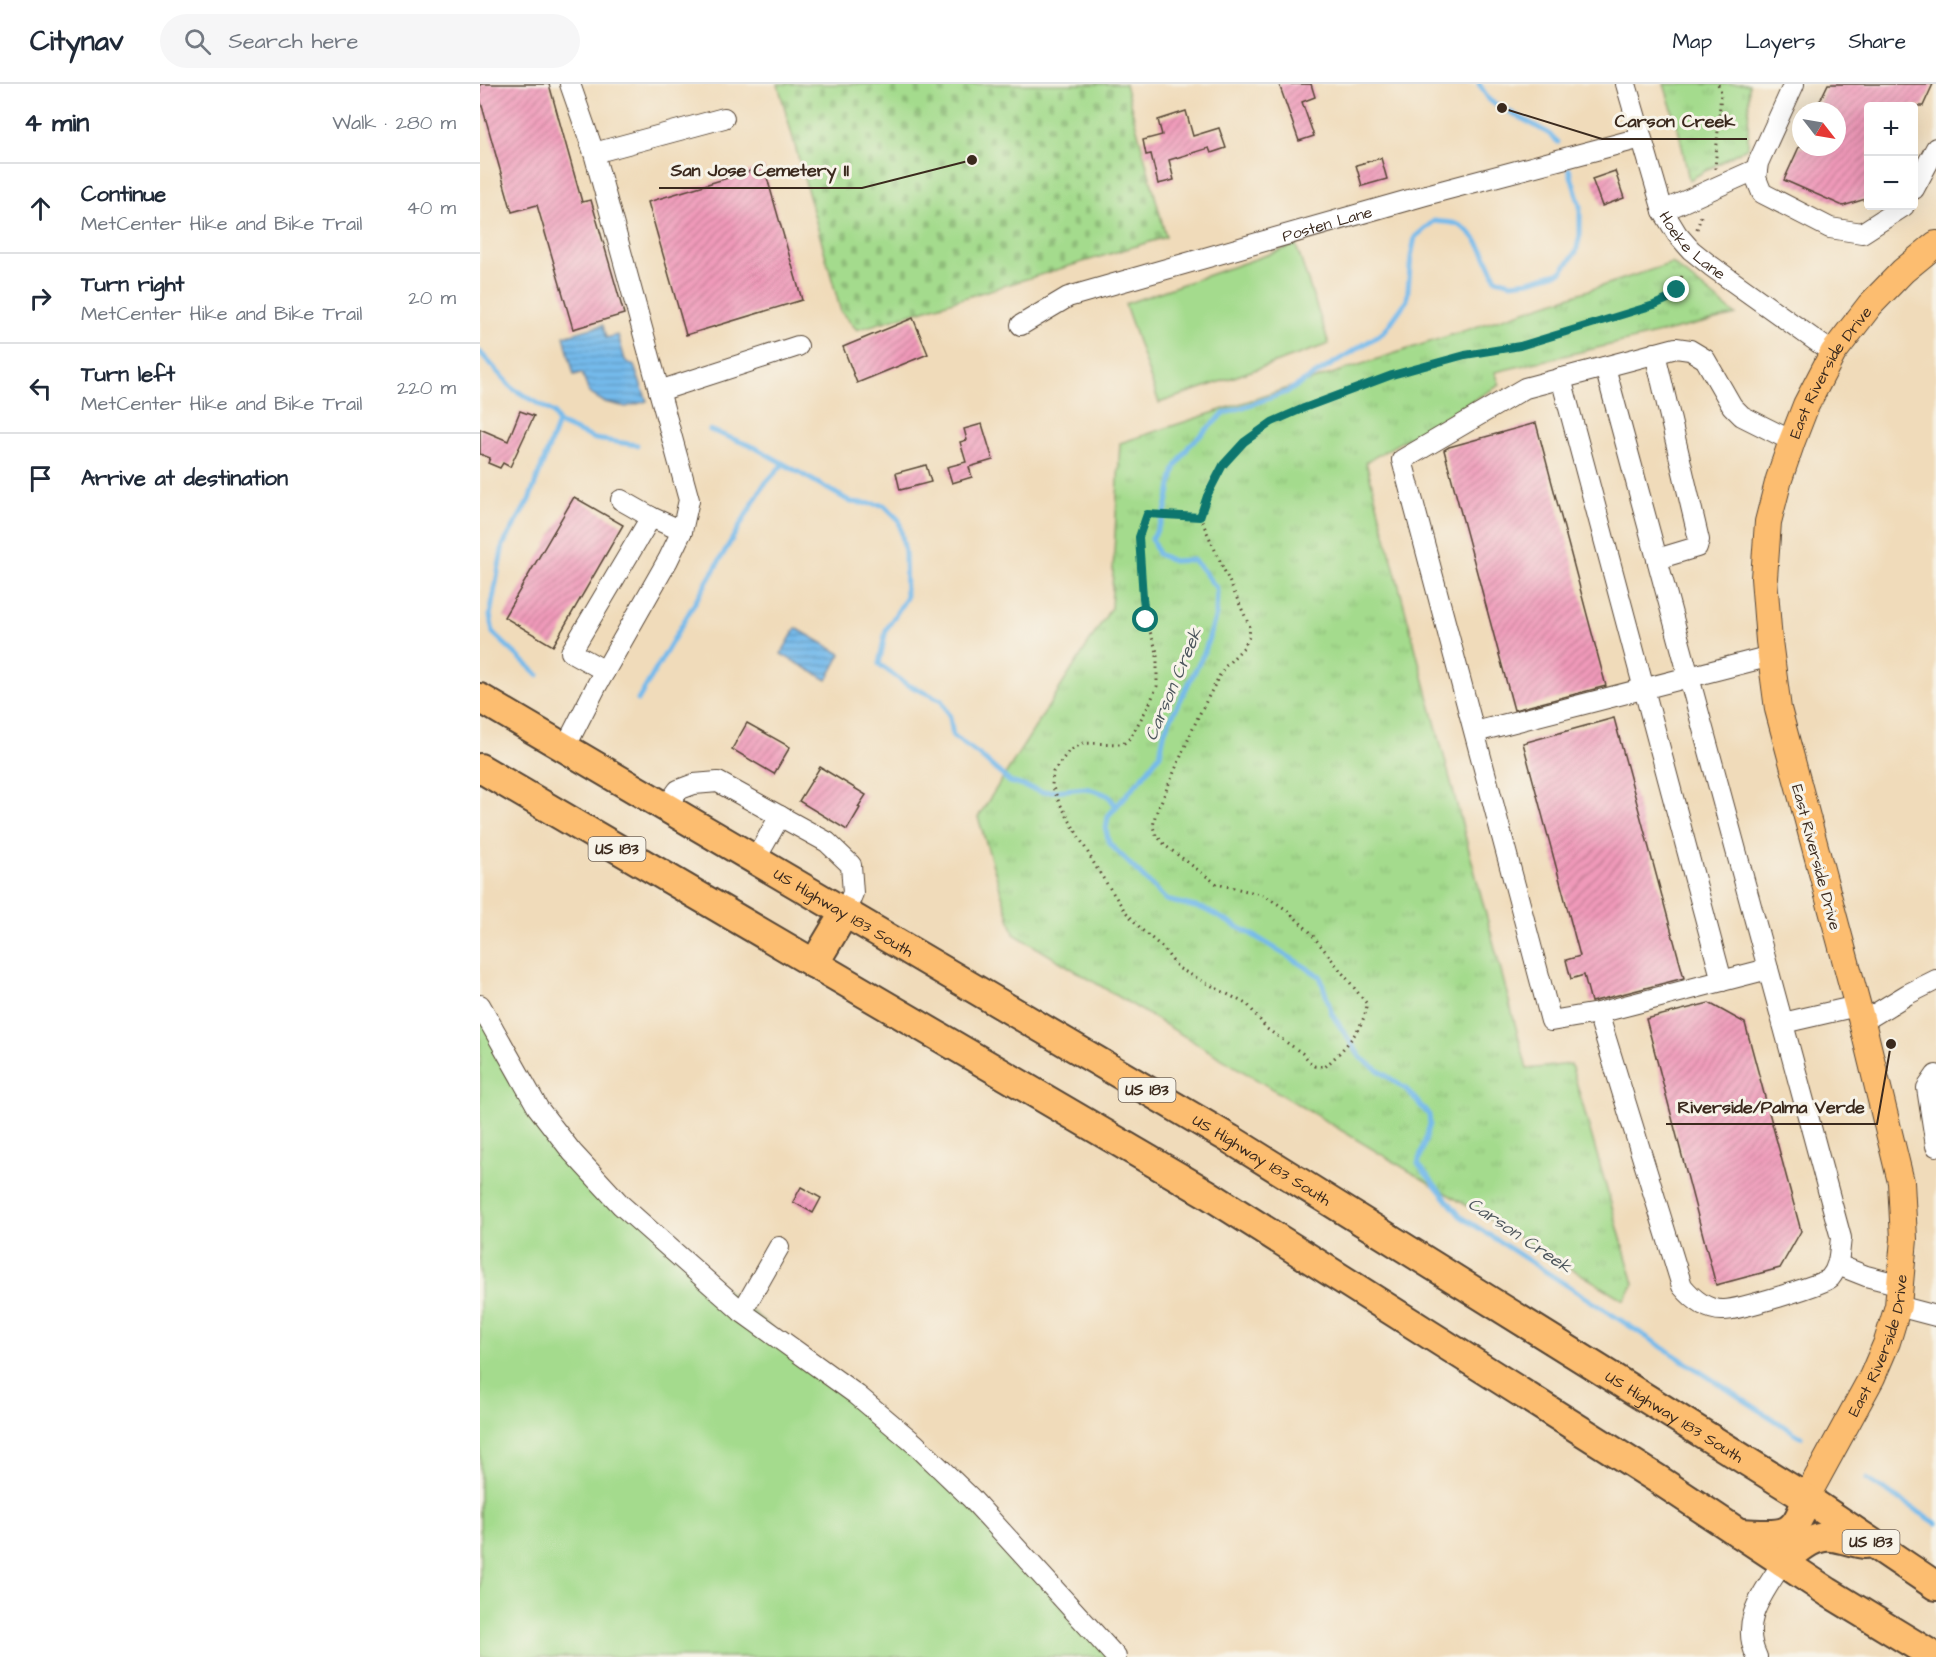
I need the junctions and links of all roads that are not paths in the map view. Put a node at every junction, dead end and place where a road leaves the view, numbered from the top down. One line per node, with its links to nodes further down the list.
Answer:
1 (570, 84): 7 (street)
2 (1626, 84): 5 (street, Hoeke Lane)
3 (1794, 84): 8 (street)
4 (724, 118): 7 (street)
5 (1641, 138): 11 (street, Hoeke Lane); 13 (street, Posten Lane)
6 (1936, 148): 9 (street)
7 (594, 153): 19 (street)
8 (1757, 169): 10 (street); 11 (street)
9 (1918, 182)
10 (1898, 210)
11 (1663, 211): 16 (street, Hoeke Lane)
12 (1936, 244): 16 (main road, East Riverside Drive)
13 (1021, 325)
14 (798, 346): 19 (street)
15 (1655, 353): 17 (street); 20 (street); 24 (street)
16 (1833, 353): 20 (main road, East Riverside Drive)
17 (1605, 367): 18 (street); 24 (street)
18 (1561, 378): 28 (street); 30 (street)
19 (659, 391): 23 (street)
20 (1792, 441): 25 (main road, East Riverside Drive)
21 (621, 500): 22 (street)
22 (651, 517): 23 (street); 26 (street)
23 (682, 531): 26 (street)
24 (1657, 559): 27 (street)
25 (1771, 656): 27 (street); 43 (main road, East Riverside Drive)
26 (605, 671): 31 (street)
27 (1689, 677): 28 (street); 38 (street)
28 (1644, 689): 30 (street); 40 (street)
29 (480, 698): 31 (highway, US Highway 183 South / US 183)
30 (1475, 732): 42 (street)
31 (565, 748): 33 (highway, US Highway 183 South / US 183)
32 (480, 768): 37 (highway, US 183)
33 (666, 807): 34 (street); 35 (highway, US Highway 183 South / US 183)
34 (780, 816): 35 (street); 36 (street)
35 (755, 860): 36 (highway, US Highway 183 South / US 183)
36 (845, 912): 37 (highway); 52 (highway, US Highway 183 South / US 183)
37 (814, 964): 53 (highway, US 183)
38 (1768, 969): 40 (street); 44 (street)
39 (1936, 980): 43 (street)
40 (1722, 981): 42 (street)
41 (480, 1005): 50 (street)
42 (1598, 1013): 48 (street)
43 (1859, 1014): 44 (street); 49 (main road, East Riverside Drive)
44 (1783, 1023): 48 (street)
45 (1936, 1076): 46 (street)
46 (1936, 1146)
47 (779, 1247): 50 (street)
48 (1838, 1265): 49 (street)
49 (1899, 1296): 51 (street); 52 (main road, East Riverside Drive)
50 (742, 1312): 57 (street)
51 (1936, 1316)
52 (1806, 1498): 53 (highway); 54 (highway, US Highway 183 South / US 183)
53 (1739, 1533): 55 (highway, US 183)
54 (1877, 1546): 55 (highway); 56 (highway, US Highway 183 South / US 183)
55 (1783, 1562): 58 (street); 59 (highway, US 183)
56 (1936, 1586)
57 (1116, 1657)
58 (1757, 1657)
59 (1935, 1657)

